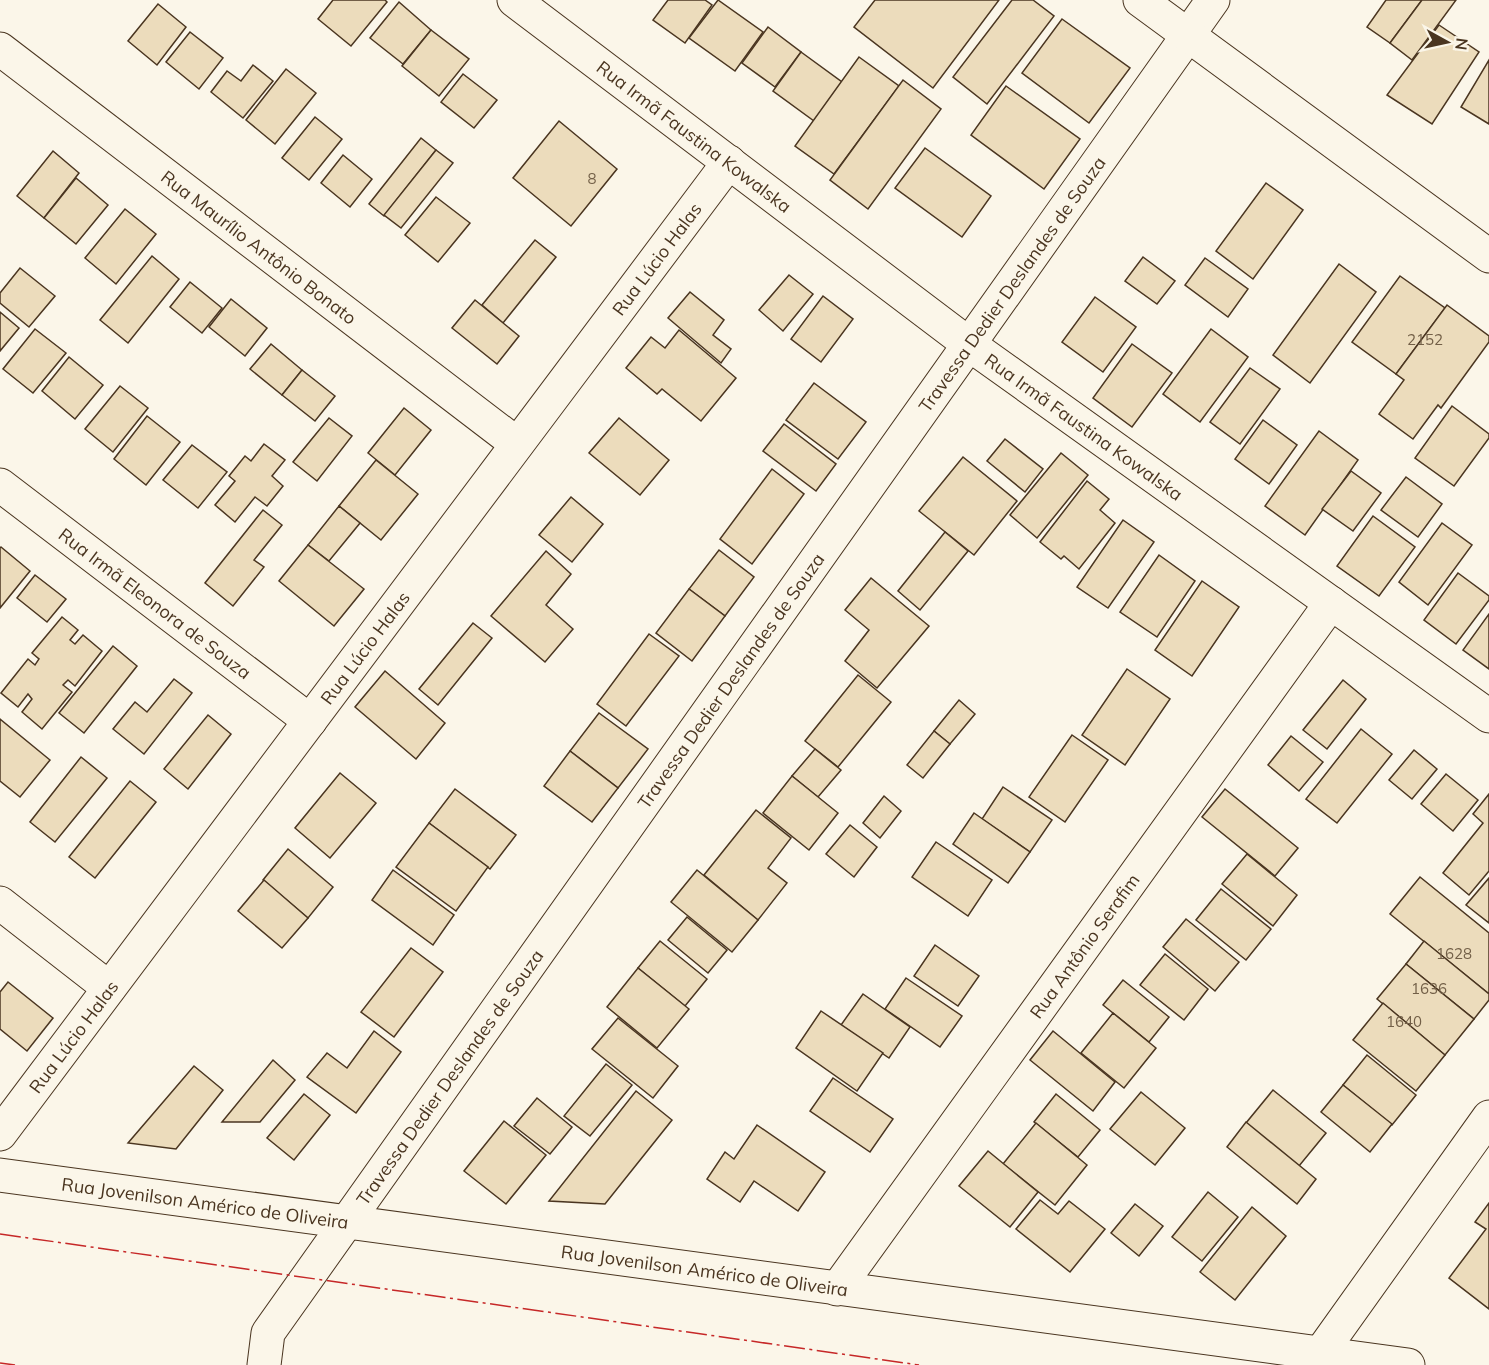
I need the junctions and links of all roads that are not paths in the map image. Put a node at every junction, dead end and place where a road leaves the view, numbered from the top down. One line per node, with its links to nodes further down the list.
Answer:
1 (514, 0): 6 (street, Rua Irmã Faustina Kowalska)
2 (1140, 0): 4 (street)
3 (1213, 0): 4 (street, Travessa Dedier Deslandes de Souza)
4 (1189, 36): 7 (street); 8 (street, Travessa Dedier Deslandes de Souza)
5 (0, 48): 9 (street, Rua Maurílio Antônio Bonato)
6 (729, 162): 8 (street, Rua Irmã Faustina Kowalska); 9 (street, Rua Lúcio Halas)
7 (1489, 256)
8 (970, 345): 11 (street, Rua Irmã Faustina Kowalska); 19 (street, Travessa Dedier Deslandes de Souza)
9 (518, 444): 13 (street, Rua Lúcio Halas)
10 (0, 485): 13 (street, Rua Irmã Eleonora de Souza)
11 (1331, 603): 12 (street, Rua Irmã Faustina Kowalska); 20 (street, Rua Antônio Serafim)
12 (1489, 716)
13 (310, 721): 15 (street, Rua Lúcio Halas)
14 (0, 903): 15 (street)
15 (109, 988): 17 (street, Rua Lúcio Halas)
16 (1489, 1117): 21 (street)
17 (0, 1134)
18 (0, 1175): 19 (street, Rua Jovenilson Américo de Oliveira)
19 (347, 1223): 20 (street, Rua Jovenilson Américo de Oliveira); 22 (street, Travessa Dedier Deslandes de Souza)
20 (837, 1289): 21 (street, Rua Jovenilson Américo de Oliveira)
21 (1316, 1359): 23 (street, Rua Jovenilson Américo de Oliveira)
22 (264, 1365)
23 (1408, 1365)

